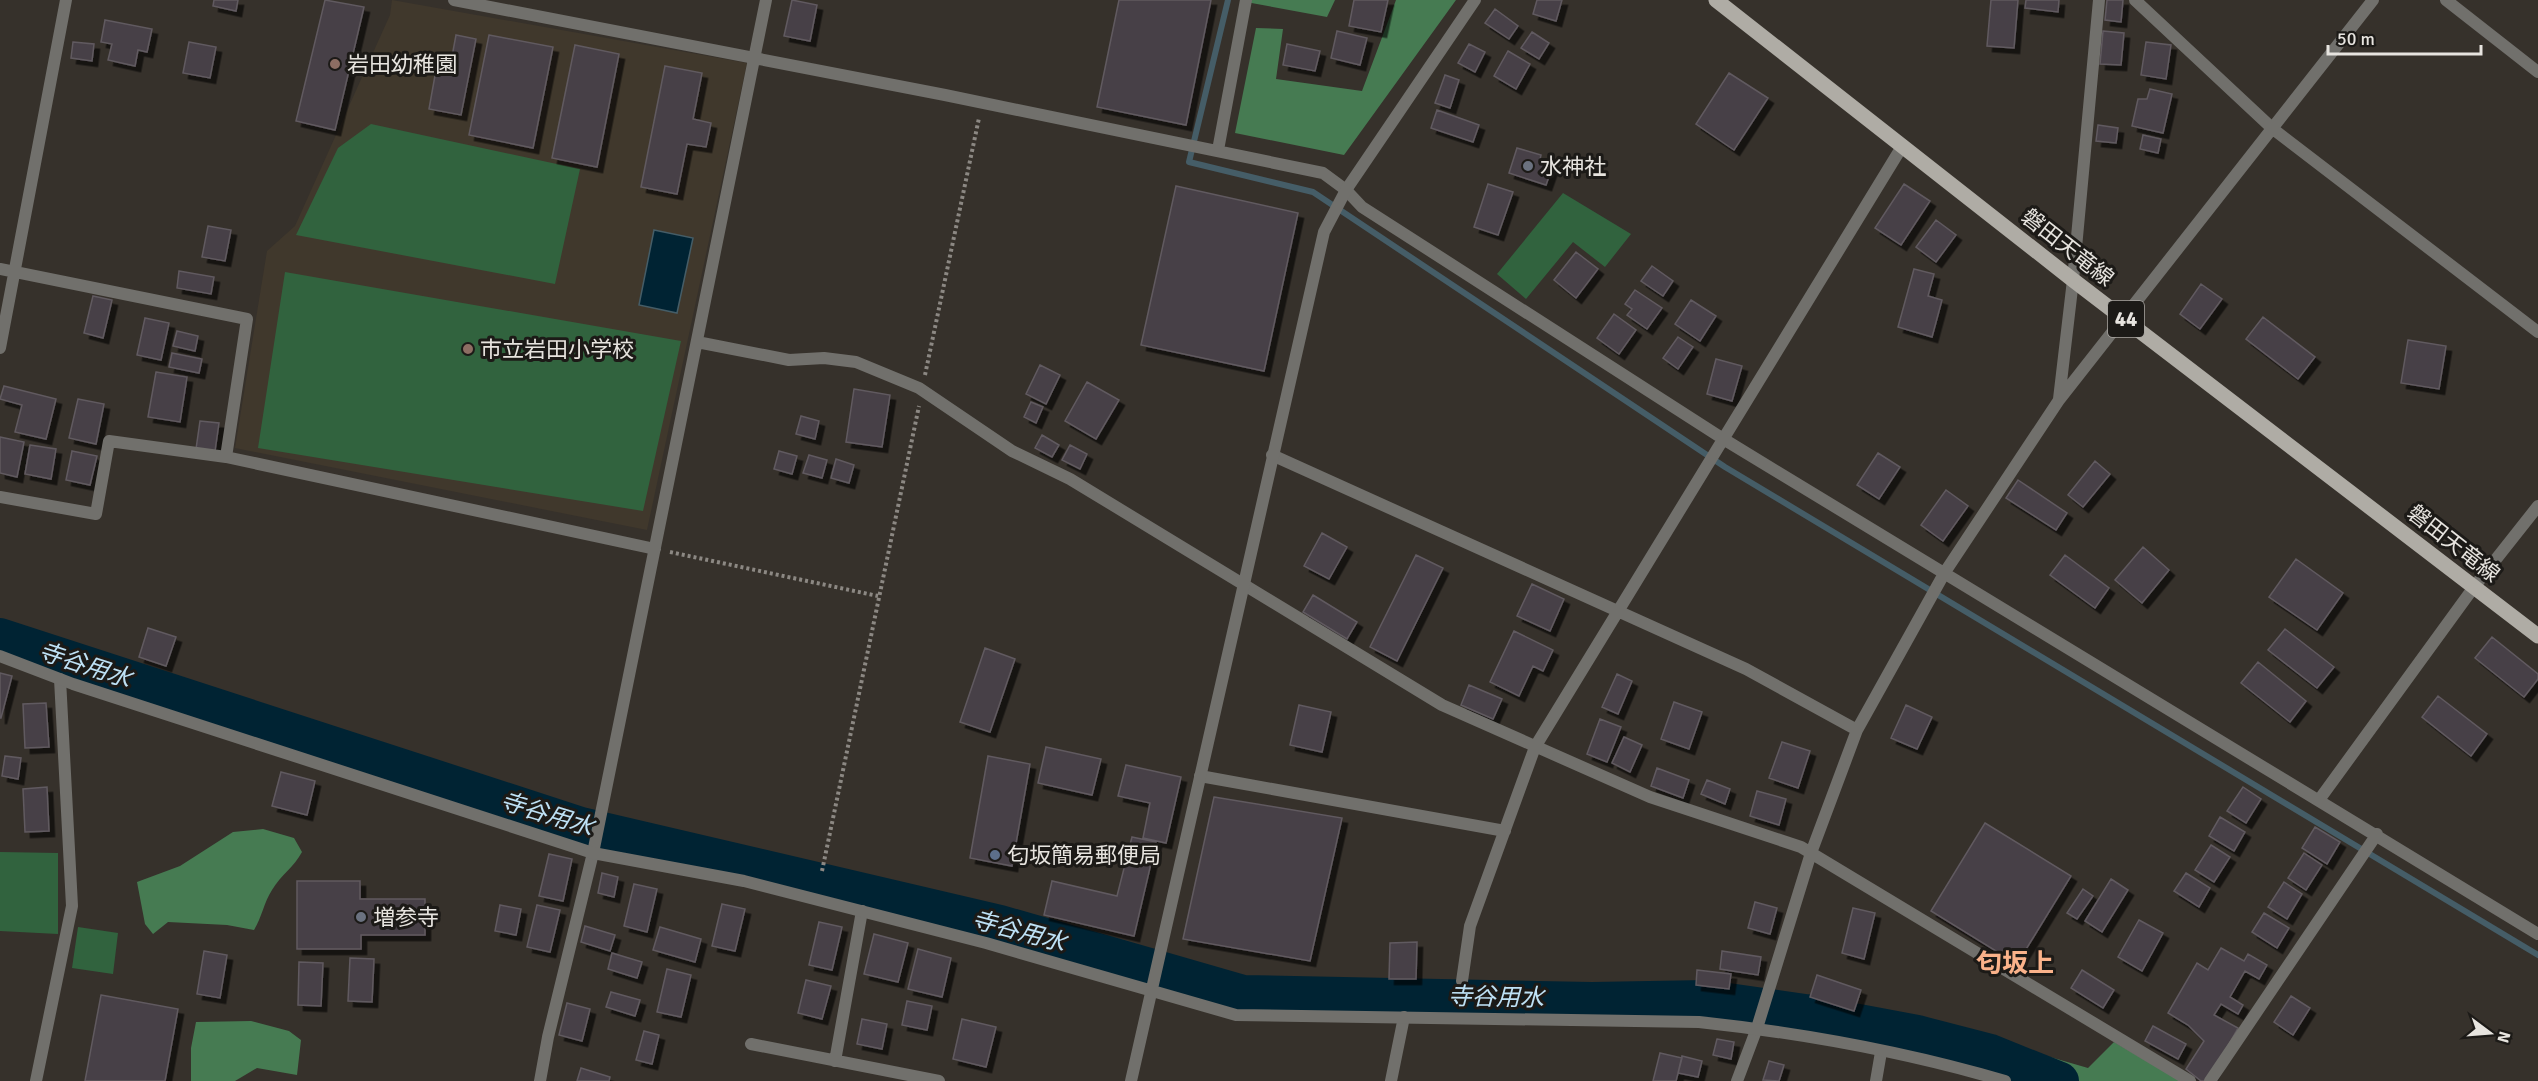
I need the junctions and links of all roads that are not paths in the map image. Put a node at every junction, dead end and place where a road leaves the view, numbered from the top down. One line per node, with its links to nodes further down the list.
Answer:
1 (66, 0): 18 (street)
2 (454, 0): 11 (street)
3 (766, 0): 11 (street)
4 (1246, 0): 15 (street)
5 (1475, 0): 16 (street)
6 (1716, 0): 14 (main road, 磐田天竜線 / 44)
7 (2099, 0): 19 (street)
8 (2135, 0): 13 (street)
9 (2373, 0): 13 (street)
10 (2446, 0): 12 (street)
11 (755, 58): 15 (street); 22 (street)
12 (2538, 72)
13 (2273, 129): 20 (street); 21 (street)
14 (1903, 145): 19 (main road, 磐田天竜線 / 44); 25 (street)
15 (1218, 150): 16 (street)
16 (1346, 190): 25 (street); 26 (street)
17 (0, 269): 18 (street)
18 (15, 273): 23 (street); 27 (street)
19 (2073, 280): 20 (main road, 磐田天竜線 / 44); 24 (street)
20 (2126, 318): 24 (street); 32 (main road, 磐田天竜線 / 44)
21 (2538, 332)
22 (697, 342): 30 (street); 33 (street)
23 (0, 348)
24 (2059, 400): 31 (street)
25 (1725, 440): 31 (street); 34 (street)
26 (1272, 455): 33 (street); 34 (street)
27 (226, 457): 28 (street); 30 (street)
28 (0, 497)
29 (2538, 506): 32 (street)
30 (655, 549): 45 (street)
31 (1945, 573): 38 (street); 41 (street)
32 (2474, 586): 35 (main road, 磐田天竜線 / 44); 41 (street)
33 (1245, 587): 39 (street); 40 (street)
34 (1620, 610): 38 (street); 39 (street)
35 (2538, 636)
36 (0, 656): 37 (street)
37 (60, 679): 45 (street); 55 (street)
38 (1857, 730): 44 (street)
39 (1535, 747): 42 (street); 44 (street)
40 (1200, 776): 42 (street); 49 (street)
41 (2319, 800): 43 (street)
42 (1505, 831): 48 (street)
43 (2377, 834): 47 (street); 64 (street)
44 (1811, 853): 51 (street); 63 (street)
45 (593, 854): 46 (street); 56 (street)
46 (862, 911): 49 (street); 54 (street)
47 (2538, 934)
48 (1462, 981)
49 (1150, 992): 50 (street); 58 (street)
50 (1404, 1017): 51 (street); 59 (street)
51 (1757, 1028): 53 (street); 60 (street)
52 (751, 1044): 54 (street)
53 (1881, 1052): 61 (street); 62 (street)
54 (835, 1061): 57 (street)
55 (36, 1081)
56 (540, 1081)
57 (939, 1081)
58 (1131, 1081)
59 (1391, 1081)
60 (1737, 1081)
61 (1876, 1081)
62 (2005, 1081)
63 (2190, 1081)
64 (2210, 1081)

